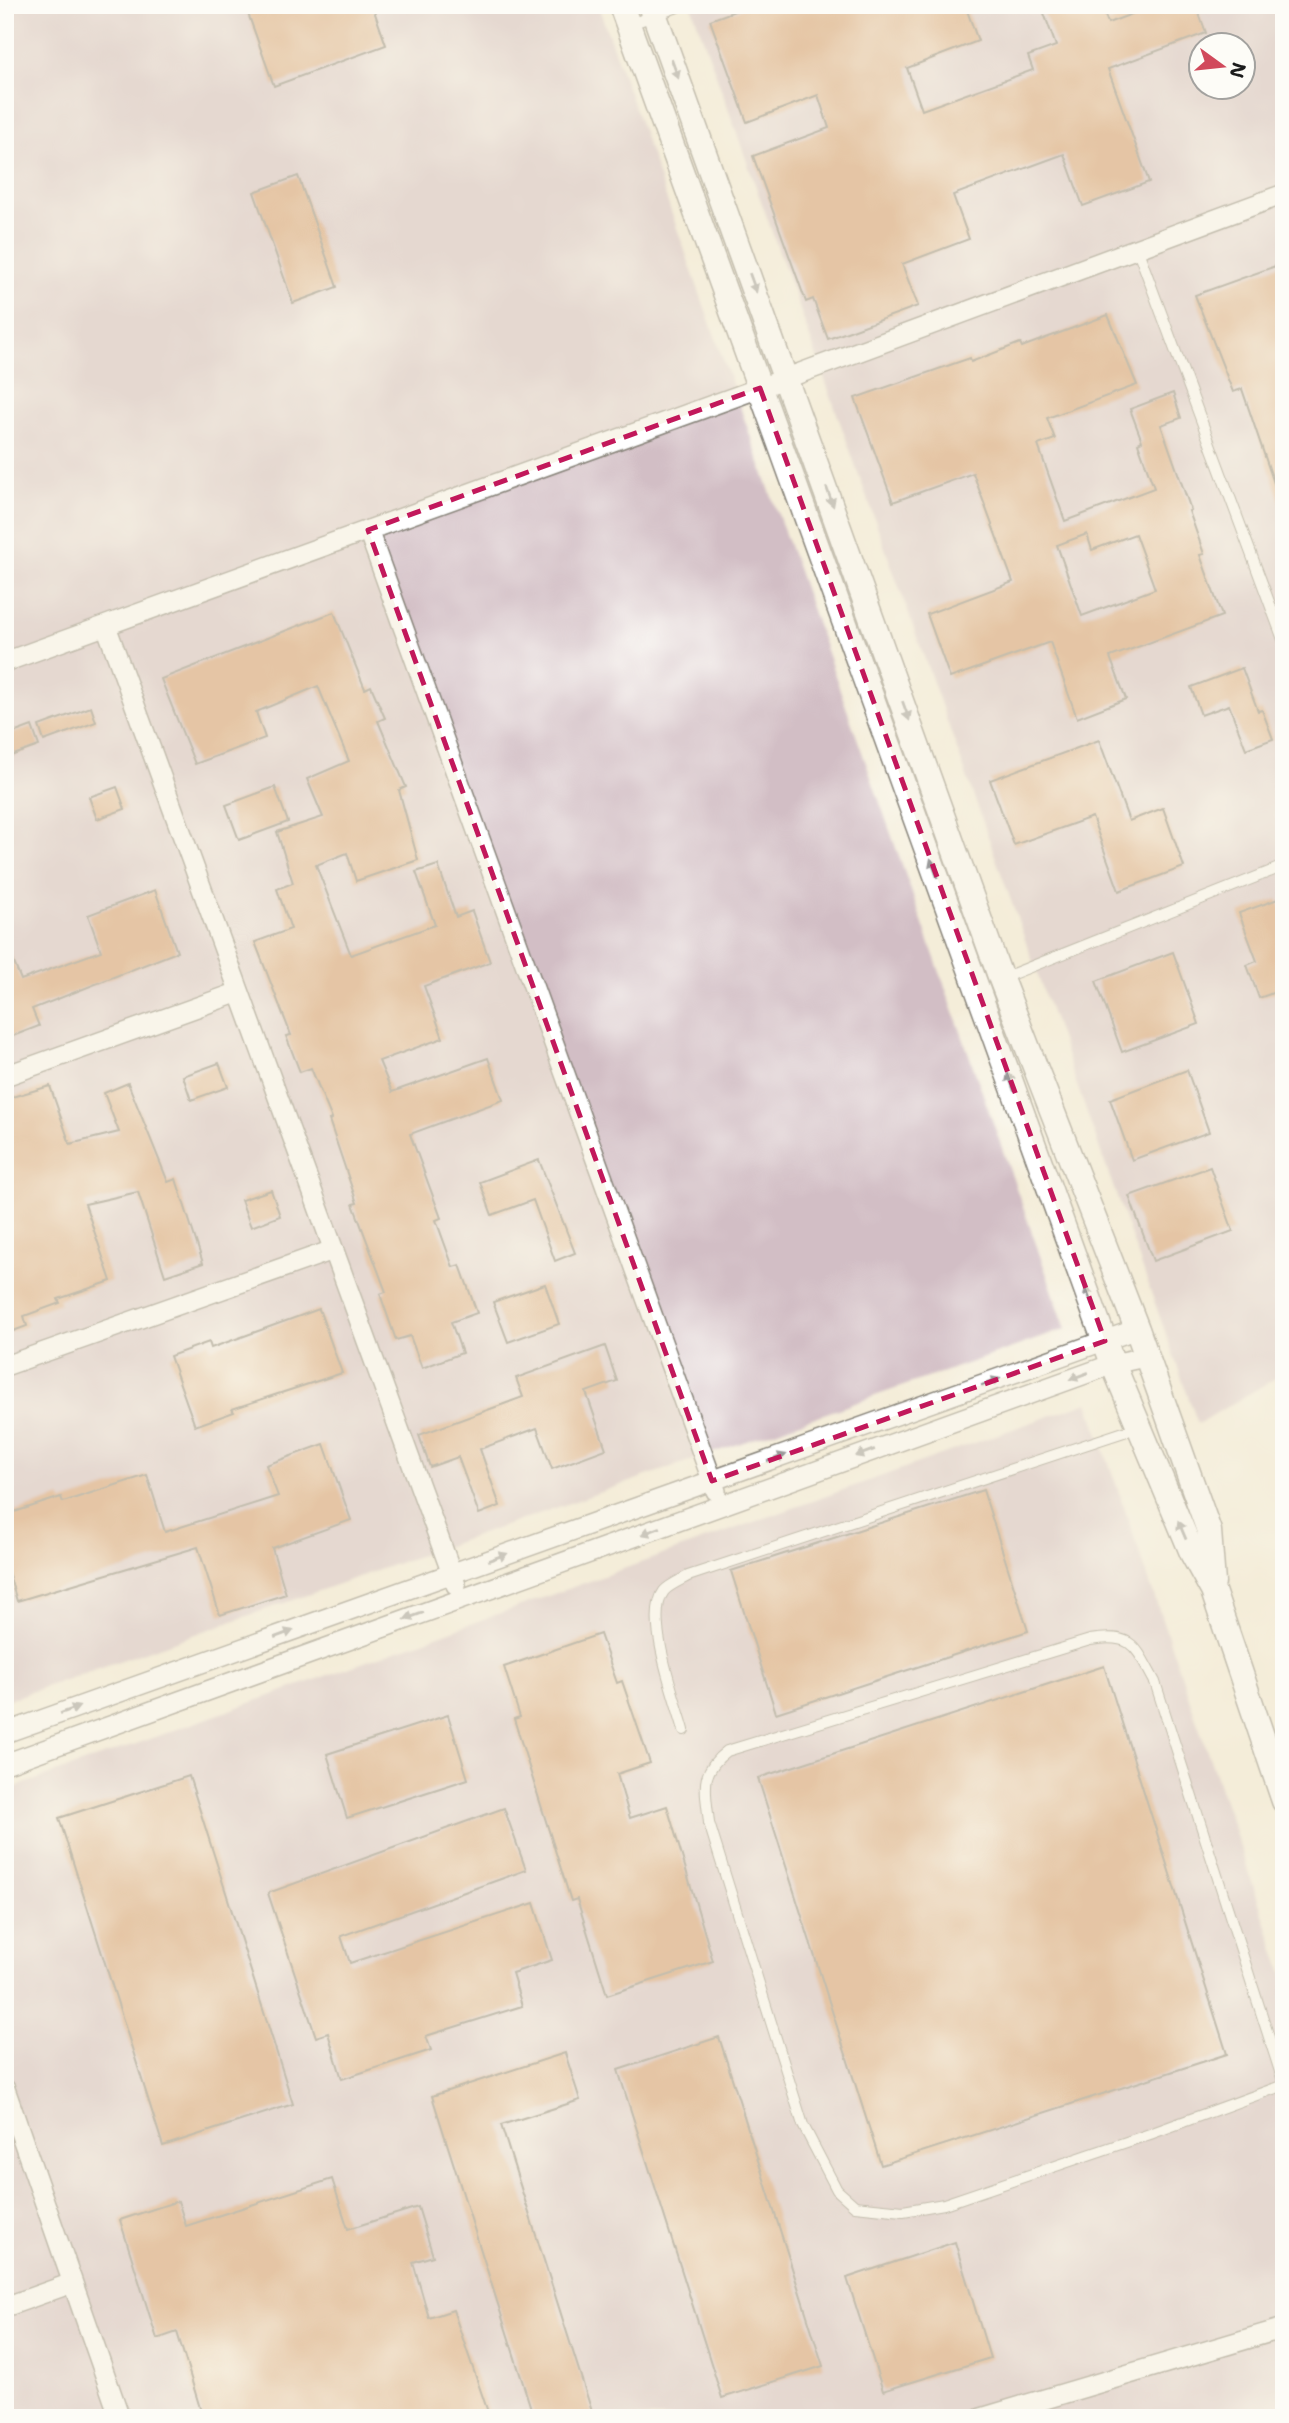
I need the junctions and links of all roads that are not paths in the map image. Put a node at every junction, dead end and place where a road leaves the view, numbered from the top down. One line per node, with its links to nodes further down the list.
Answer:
1 (683, 5): 2 (lane)
2 (653, 10): 3 (lane); 6 (street, one-way to 6)
3 (624, 15): 7 (street)
4 (1284, 194): 5 (street)
5 (1137, 248): 6 (street); 10 (lane)
6 (787, 378): 7 (street); 13 (street, one-way to 13)
7 (760, 388): 8 (street); 14 (street, one-way to 7)
8 (368, 530): 9 (street); 23 (street)
9 (106, 626): 11 (street); 15 (street)
10 (1284, 642)
11 (5, 662)
12 (1284, 866): 13 (lane)
13 (1001, 979): 14 (lane); 18 (street)
14 (977, 988): 19 (street, one-way to 14)
15 (239, 992): 16 (street); 17 (street)
16 (5, 1076)
17 (333, 1250): 21 (street); 25 (street)
18 (1137, 1329): 19 (street); 20 (street)
19 (1109, 1352): 20 (street); 22 (street); 23 (street, one-way to 19); 24 (street, one-way to 24)
20 (1145, 1356): 26 (street)
21 (5, 1366)
22 (1139, 1427): 26 (street, one-way to 22); 28 (lane)
23 (712, 1481): 24 (street); 25 (street, one-way to 23)
24 (721, 1505): 27 (street, one-way to 27)
25 (452, 1574): 27 (street); 29 (street, one-way to 25)
26 (1213, 1591): 31 (street)
27 (461, 1599): 30 (street, one-way to 30)
28 (684, 1730)
29 (5, 1733)
30 (5, 1764)
31 (1284, 1801)
32 (1284, 2085): 32 (lane)
33 (5, 2089): 34 (street)
34 (72, 2283): 35 (street); 37 (street)
35 (5, 2307)
36 (1284, 2328): 38 (street)
37 (120, 2418)
38 (981, 2418)

